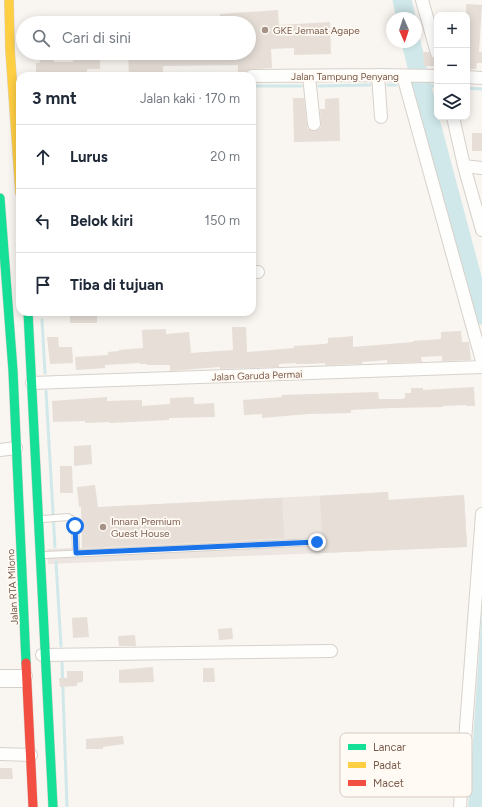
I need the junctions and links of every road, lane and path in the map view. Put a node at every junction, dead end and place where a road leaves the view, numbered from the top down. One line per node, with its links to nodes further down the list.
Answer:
1 (9, 0): 10 (highway)
2 (422, 0): 3 (street)
3 (436, 48)
4 (378, 75): 6 (street, Jalan Tampung Penyang); 7 (street, Jalan Tampung Penyang); 12 (street)
5 (256, 76): 6 (street, Jalan Tampung Penyang)
6 (309, 76): 14 (street)
7 (408, 76): 8 (street, Jalan Tampung Penyang); 22 (street)
8 (431, 76)
9 (470, 77): 11 (street)
10 (16, 78)
11 (482, 78)
12 (382, 117)
13 (454, 120): 15 (street)
14 (314, 124)
15 (464, 166): 16 (street); 19 (street)
16 (482, 168)
17 (0, 198): 18 (highway, Jalan RTA Milono)
18 (1, 217): 20 (highway, Jalan RTA Milono)
19 (482, 230)
20 (2, 269): 25 (highway, Jalan RTA Milono)
21 (30, 316): 24 (highway)
22 (482, 361)
23 (482, 368): 24 (street, Jalan Garuda Permai)
24 (32, 383): 28 (highway)
25 (16, 448): 26 (street); 34 (highway, Jalan RTA Milono)
26 (0, 450)
27 (482, 514): 30 (street)
28 (39, 519): 31 (lane); 32 (highway)
29 (317, 542): 31 (lane)
30 (481, 549): 36 (street)
31 (76, 553): 32 (lane)
32 (41, 556): 35 (highway)
33 (330, 651): 35 (street)
34 (26, 655): 35 (street); 38 (highway, Jalan RTA Milono)
35 (46, 655): 45 (highway)
36 (477, 665): 40 (street)
37 (0, 676): 38 (street)
38 (27, 680): 39 (lane); 42 (highway, Jalan RTA Milono)
39 (0, 684)
40 (469, 733)
41 (0, 754): 42 (street)
42 (31, 755): 44 (highway, Jalan RTA Milono)
43 (461, 797): 46 (street)
44 (33, 807)
45 (53, 807)
46 (460, 807)

